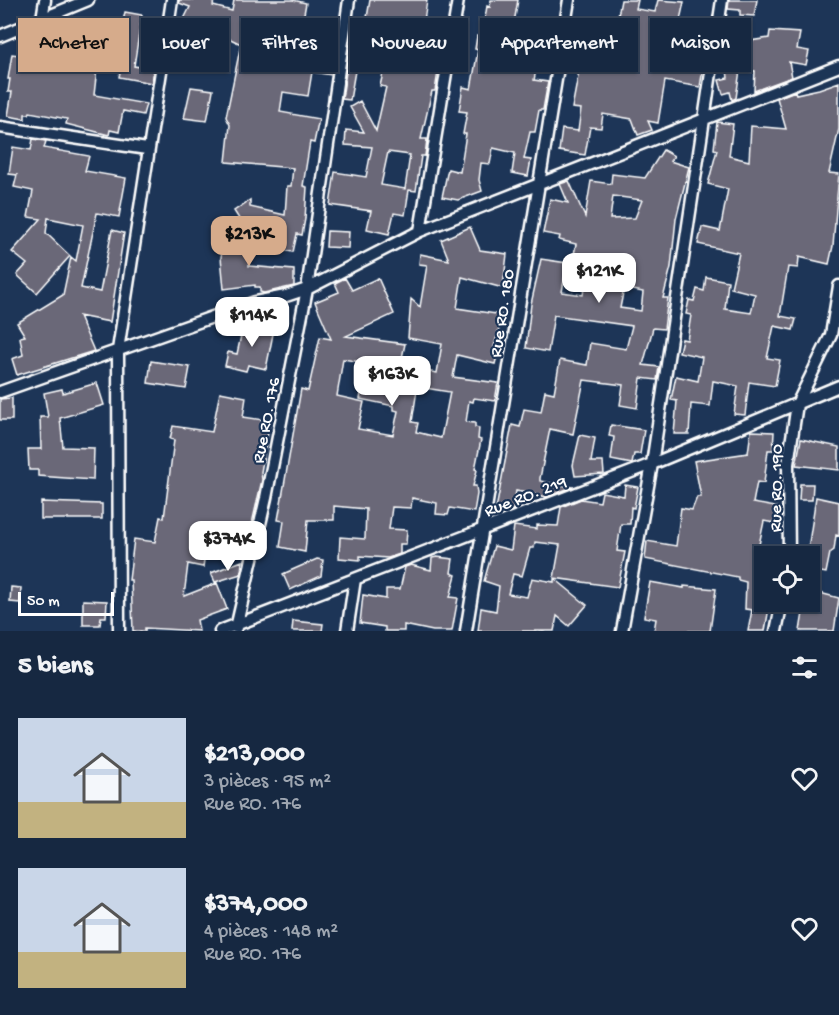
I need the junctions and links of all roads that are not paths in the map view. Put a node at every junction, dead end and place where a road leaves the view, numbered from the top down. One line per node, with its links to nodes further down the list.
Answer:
1 (45, 0): 8 (street)
2 (88, 0): 9 (street)
3 (172, 0): 15 (street)
4 (349, 0): 19 (street, Rue RO. 176)
5 (458, 0): 17 (street)
6 (569, 0): 16 (street, Rue RO. 180)
7 (722, 0): 13 (street)
8 (42, 18)
9 (44, 18)
10 (18, 29): 11 (street)
11 (0, 36)
12 (839, 66): 13 (street)
13 (702, 120): 16 (street); 24 (street)
14 (0, 127): 15 (street)
15 (147, 149): 20 (street)
16 (539, 184): 17 (street); 25 (street, Rue RO. 180)
17 (420, 231): 19 (street)
18 (839, 286): 23 (street, Rue RO. 190)
19 (307, 289): 20 (street); 29 (street, Rue RO. 176)
20 (118, 350): 22 (street); 30 (street)
21 (839, 386): 23 (street, Rue RO. 219)
22 (0, 392)
23 (797, 404): 24 (street, Rue RO. 219); 26 (street, Rue RO. 190)
24 (652, 464): 25 (street, Rue RO. 219); 34 (street)
25 (483, 528): 27 (street, Rue RO. 219); 33 (street, Rue RO. 180)
26 (789, 546)
27 (355, 579): 29 (street, Rue RO. 219); 32 (street)
28 (780, 612): 35 (street)
29 (236, 627): 31 (street, Rue RO. 219)
30 (119, 631)
31 (220, 631)
32 (348, 631)
33 (466, 631)
34 (622, 631)
35 (777, 631)

